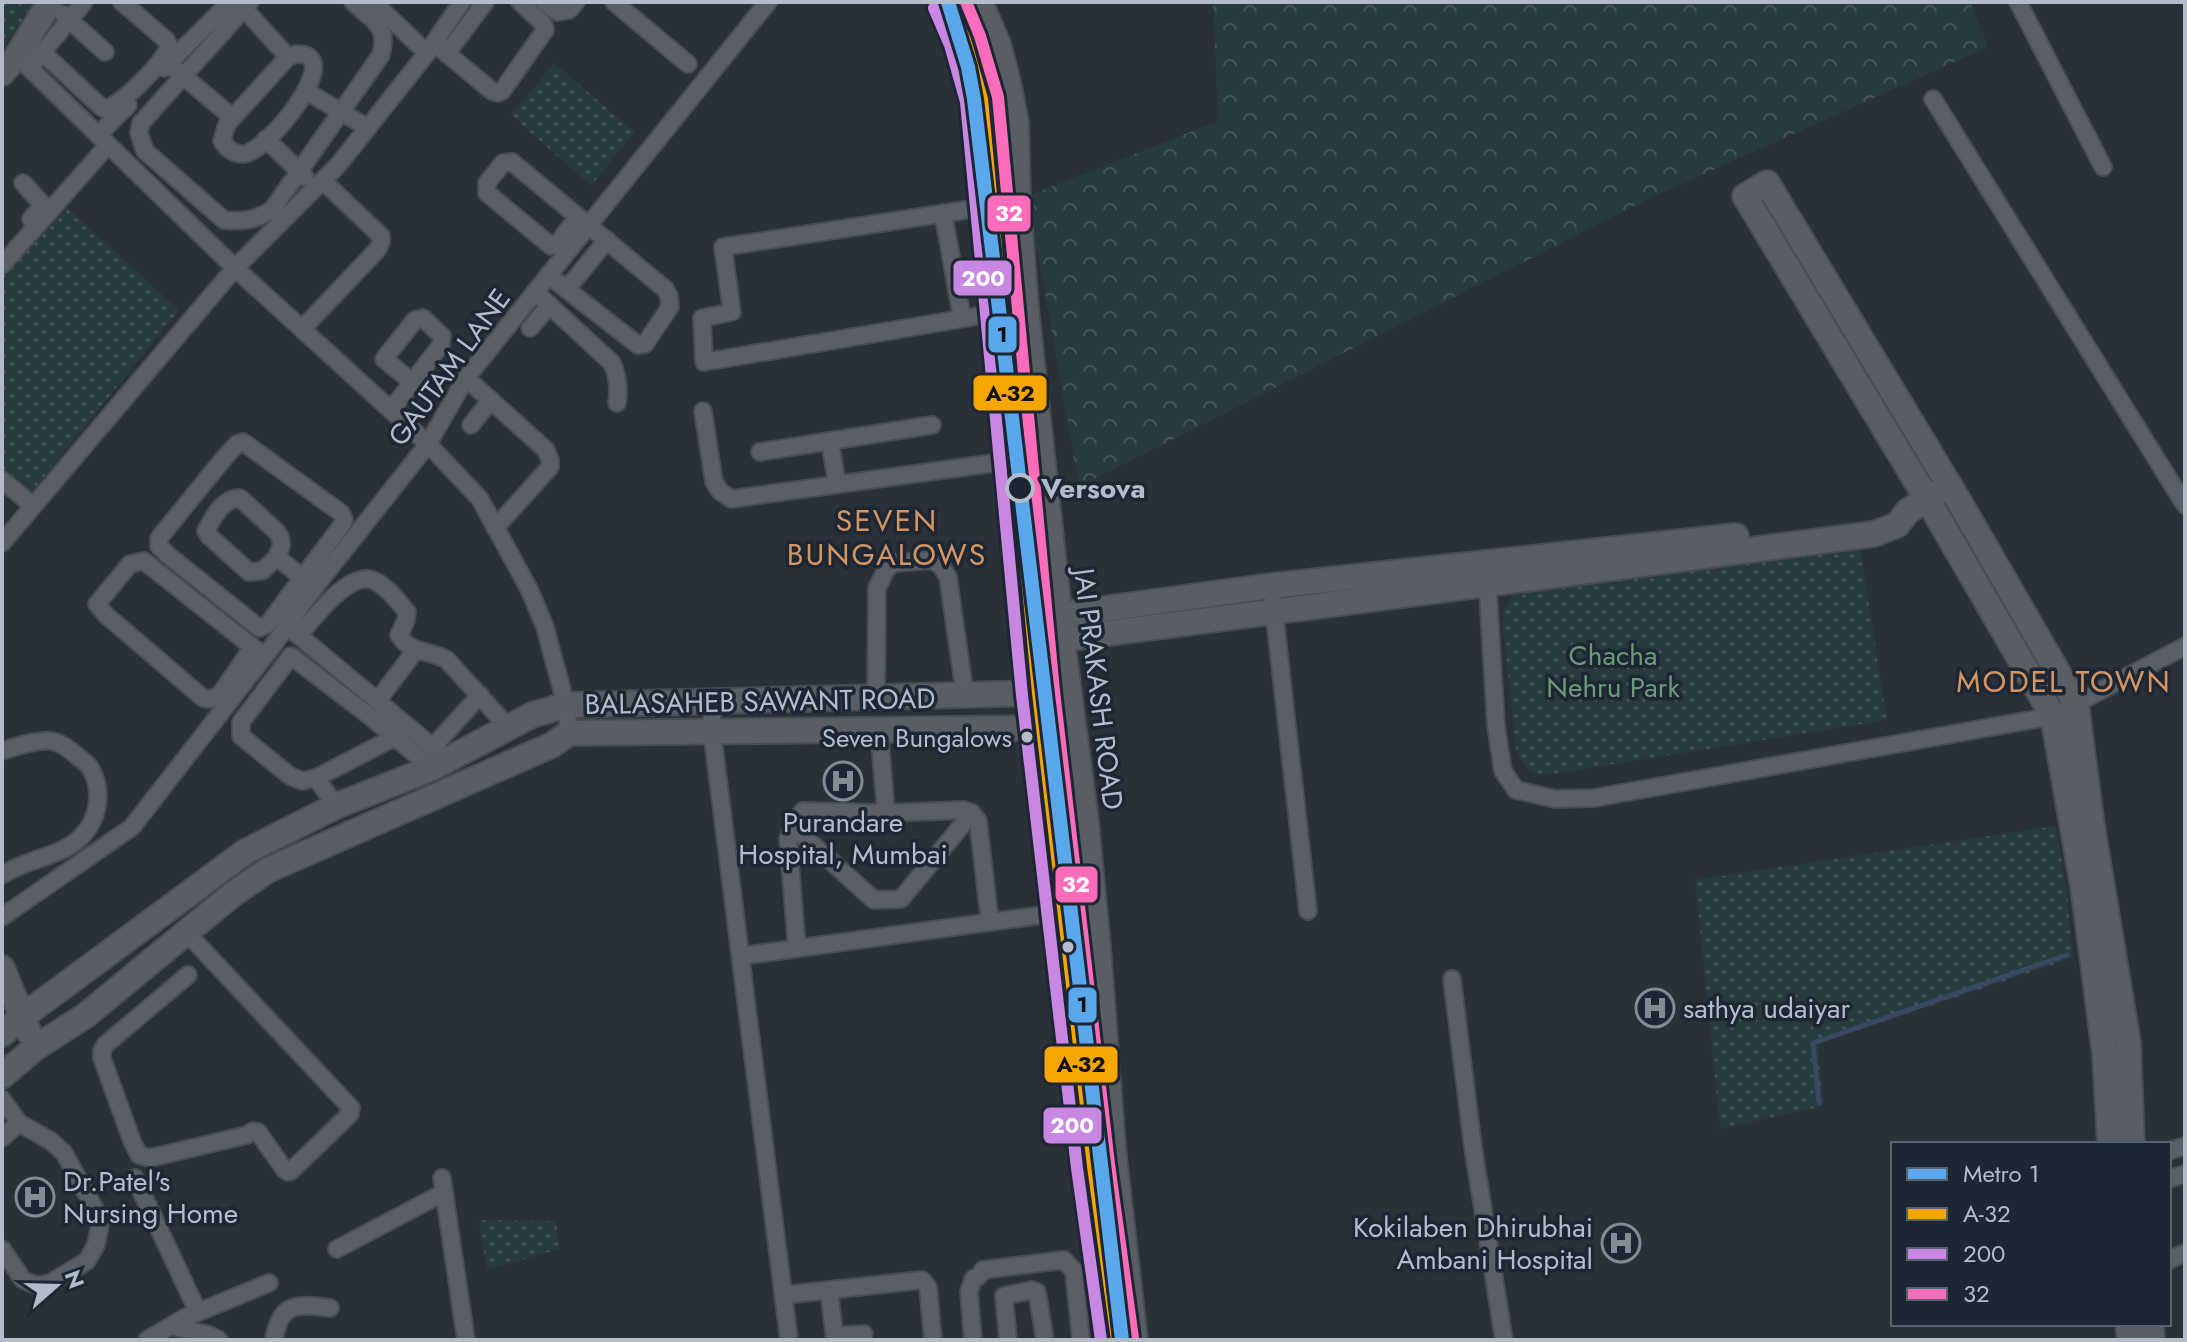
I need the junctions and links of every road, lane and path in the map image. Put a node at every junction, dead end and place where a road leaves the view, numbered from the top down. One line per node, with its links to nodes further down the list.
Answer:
1 (50, 2): 17 (street); 24 (main road)
2 (84, 2): 17 (street)
3 (122, 2): 19 (street)
4 (353, 2): 15 (street)
5 (462, 2): 18 (street)
6 (485, 2): 18 (street)
7 (520, 2): 16 (street)
8 (576, 2): 16 (street)
9 (614, 2): 23 (street)
10 (949, 2): 38 (main road, JAI PRAKASH ROAD)
11 (980, 2): 84 (main road, JAI PRAKASH ROAD)
12 (2018, 2): 33 (street)
13 (764, 3): 42 (street, GAUTAM LANE)
14 (240, 4): 21 (street); 22 (street); 25 (street)
15 (371, 7): 18 (street); 28 (street)
16 (547, 12): 18 (street)
17 (69, 20): 19 (street); 20 (street)
18 (436, 50): 30 (street)
19 (42, 52): 24 (street)
20 (105, 52)
21 (288, 57): 26 (street); 29 (street)
22 (168, 64): 25 (street); 32 (street)
23 (688, 64)
24 (16, 66): 32 (street)
25 (182, 76): 29 (street); 37 (street)
26 (306, 91): 28 (street); 31 (street)
27 (1933, 99): 73 (street)
28 (340, 112): 30 (street); 34 (street)
29 (232, 117): 31 (street)
30 (368, 128): 36 (street)
31 (266, 139): 34 (street)
32 (103, 140): 39 (street); 40 (street)
33 (2103, 167)
34 (300, 172): 36 (street); 37 (street)
35 (23, 183): 39 (street)
36 (319, 185): 46 (street); 54 (street)
37 (192, 191): 40 (street)
38 (992, 206): 41 (street); 51 (main road, JAI PRAKASH ROAD)
39 (46, 208): 44 (street); 45 (street)
40 (175, 209): 46 (street)
41 (943, 213): 52 (street); 52 (street)
42 (584, 221): 42 (street); 43 (street); 47 (street, GAUTAM LANE)
43 (607, 240): 48 (street); 48 (street)
44 (2, 254)
45 (2, 265)
46 (235, 268): 54 (street); 71 (street)
47 (548, 275): 48 (street); 49 (street, GAUTAM LANE)
48 (567, 289)
49 (535, 292): 50 (street); 55 (street, GAUTAM LANE)
50 (550, 305): 53 (street); 58 (street)
51 (1002, 312): 52 (street); 66 (main road, JAI PRAKASH ROAD)
52 (962, 318)
53 (530, 328)
54 (302, 329): 59 (street)
55 (466, 378): 57 (street); 64 (street, GAUTAM LANE)
56 (412, 382): 59 (street)
57 (491, 400): 61 (street); 76 (street)
58 (617, 403)
59 (391, 410): 64 (street)
60 (703, 411): 68 (street)
61 (471, 425)
62 (932, 425): 63 (street)
63 (830, 441): 65 (street); 68 (street)
64 (428, 444): 76 (street); 80 (street, GAUTAM LANE)
65 (760, 452)
66 (1016, 460): 68 (street); 90 (main road, JAI PRAKASH ROAD)
67 (2, 480): 71 (street)
68 (837, 484)
69 (1949, 486): 72 (main road); 72 (main road); 96 (main road)
70 (199, 488): 74 (street); 80 (street); 80 (street)
71 (28, 502): 75 (street); 77 (street)
72 (1917, 505): 79 (main road); 98 (main road)
73 (2185, 505)
74 (220, 508): 78 (street); 78 (street)
75 (2, 525)
76 (495, 528): 97 (street)
77 (2, 543)
78 (277, 557): 80 (street)
79 (1487, 574): 81 (main road); 82 (main road); 98 (street)
80 (308, 583): 85 (street, GAUTAM LANE)
81 (1270, 586): 82 (street); 83 (main road)
82 (1274, 612): 83 (main road); 113 (street)
83 (1096, 623): 84 (main road)
84 (1060, 627): 118 (main road, JAI PRAKASH ROAD)
85 (293, 630): 87 (street, GAUTAM LANE); 88 (street); 94 (street)
86 (2185, 646): 96 (street)
87 (264, 649): 87 (street); 89 (street); 115 (street, GAUTAM LANE)
88 (415, 651): 91 (street); 94 (street)
89 (291, 656): 104 (street); 107 (street)
90 (1038, 693): 92 (main road, BALASAHEB SAWANT ROAD); 100 (main road, JAI PRAKASH ROAD)
91 (480, 695): 99 (street); 106 (street)
92 (965, 695): 93 (main road, BALASAHEB SAWANT ROAD); 93 (street)
93 (876, 698): 95 (main road, BALASAHEB SAWANT ROAD)
94 (378, 700): 106 (street)
95 (712, 702): 97 (main road, BALASAHEB SAWANT ROAD); 102 (street)
96 (2076, 704): 98 (street); 134 (main road)
97 (566, 705): 99 (main road, BALASAHEB SAWANT ROAD); 103 (street)
98 (2053, 716): 133 (main road)
99 (508, 727): 106 (main road, BALASAHEB SAWANT ROAD)
100 (1043, 728): 101 (main road, BALASAHEB SAWANT ROAD); 114 (main road, JAI PRAKASH ROAD)
101 (879, 730): 102 (main road, BALASAHEB SAWANT ROAD); 109 (street)
102 (712, 732): 103 (main road, BALASAHEB SAWANT ROAD); 121 (street)
103 (569, 733): 117 (main road, BALASAHEB SAWANT ROAD)
104 (395, 737): 106 (street); 107 (street)
105 (2, 751): 112 (street)
106 (437, 758): 108 (main road, BALASAHEB SAWANT ROAD)
107 (316, 778): 108 (street)
108 (336, 806): 125 (main road, BALASAHEB SAWANT ROAD)
109 (886, 813): 110 (street); 111 (street)
110 (972, 813): 111 (street); 116 (street)
111 (792, 826): 119 (street)
112 (5, 867)
113 (1308, 911)
114 (1064, 912): 116 (street); 120 (main road, JAI PRAKASH ROAD)
115 (2, 917)
116 (990, 922): 119 (street)
117 (186, 932): 123 (street); 128 (main road, BALASAHEB SAWANT ROAD)
118 (1098, 947): 120 (main road); 157 (main road, JAI PRAKASH ROAD)
119 (797, 948): 121 (street)
120 (1068, 950): 156 (main road, JAI PRAKASH ROAD)
121 (741, 956): 140 (street)
122 (2, 968): 125 (main road)
123 (188, 975)
124 (1452, 979): 158 (street)
125 (22, 1017): 126 (main road, BALASAHEB SAWANT ROAD); 128 (main road)
126 (2, 1034)
127 (2, 1046): 129 (main road)
128 (35, 1048): 129 (main road, BALASAHEB SAWANT ROAD)
129 (6, 1073)
130 (2, 1099): 131 (street)
131 (19, 1123): 132 (street); 136 (street)
132 (2, 1138)
133 (2110, 1142)
134 (2132, 1142)
135 (135, 1178): 142 (street)
136 (2, 1249)
137 (337, 1249): 149 (street)
138 (269, 1283): 142 (street)
139 (829, 1291): 140 (street); 145 (street); 151 (street)
140 (783, 1295): 150 (street)
141 (330, 1308): 148 (street)
142 (198, 1312): 143 (street)
143 (172, 1326): 146 (street); 147 (street)
144 (864, 1334): 145 (street)
145 (835, 1338)
146 (147, 1340)
147 (219, 1340)
148 (274, 1340)
149 (466, 1340)
150 (789, 1340)
151 (933, 1340)
152 (973, 1340): 155 (street)
153 (1008, 1340): 154 (street)
154 (1045, 1340)
155 (1081, 1340)
156 (1117, 1340)
157 (1135, 1340)
158 (1504, 1340)

